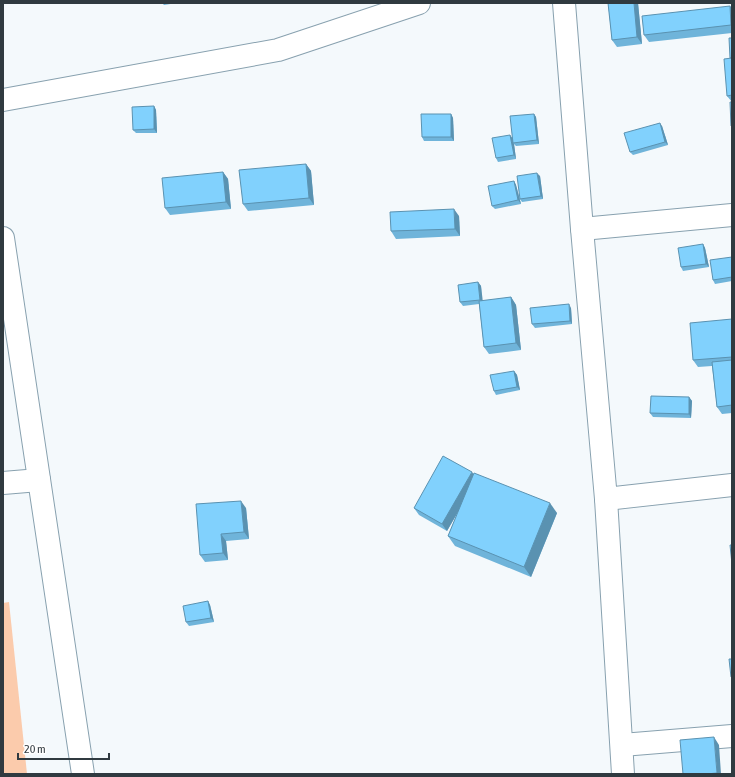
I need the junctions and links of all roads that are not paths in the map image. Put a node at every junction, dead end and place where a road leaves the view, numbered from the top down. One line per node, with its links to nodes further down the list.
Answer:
1 (419, 3): 3 (street)
2 (564, 3): 5 (street)
3 (3, 100)
4 (732, 215): 5 (street)
5 (582, 229): 10 (street)
6 (3, 238): 7 (street)
7 (39, 480): 8 (street); 13 (street)
8 (3, 484)
9 (732, 485): 10 (street)
10 (606, 499): 12 (street)
11 (732, 736): 12 (street)
12 (622, 745): 14 (street)
13 (83, 774)
14 (623, 774)

